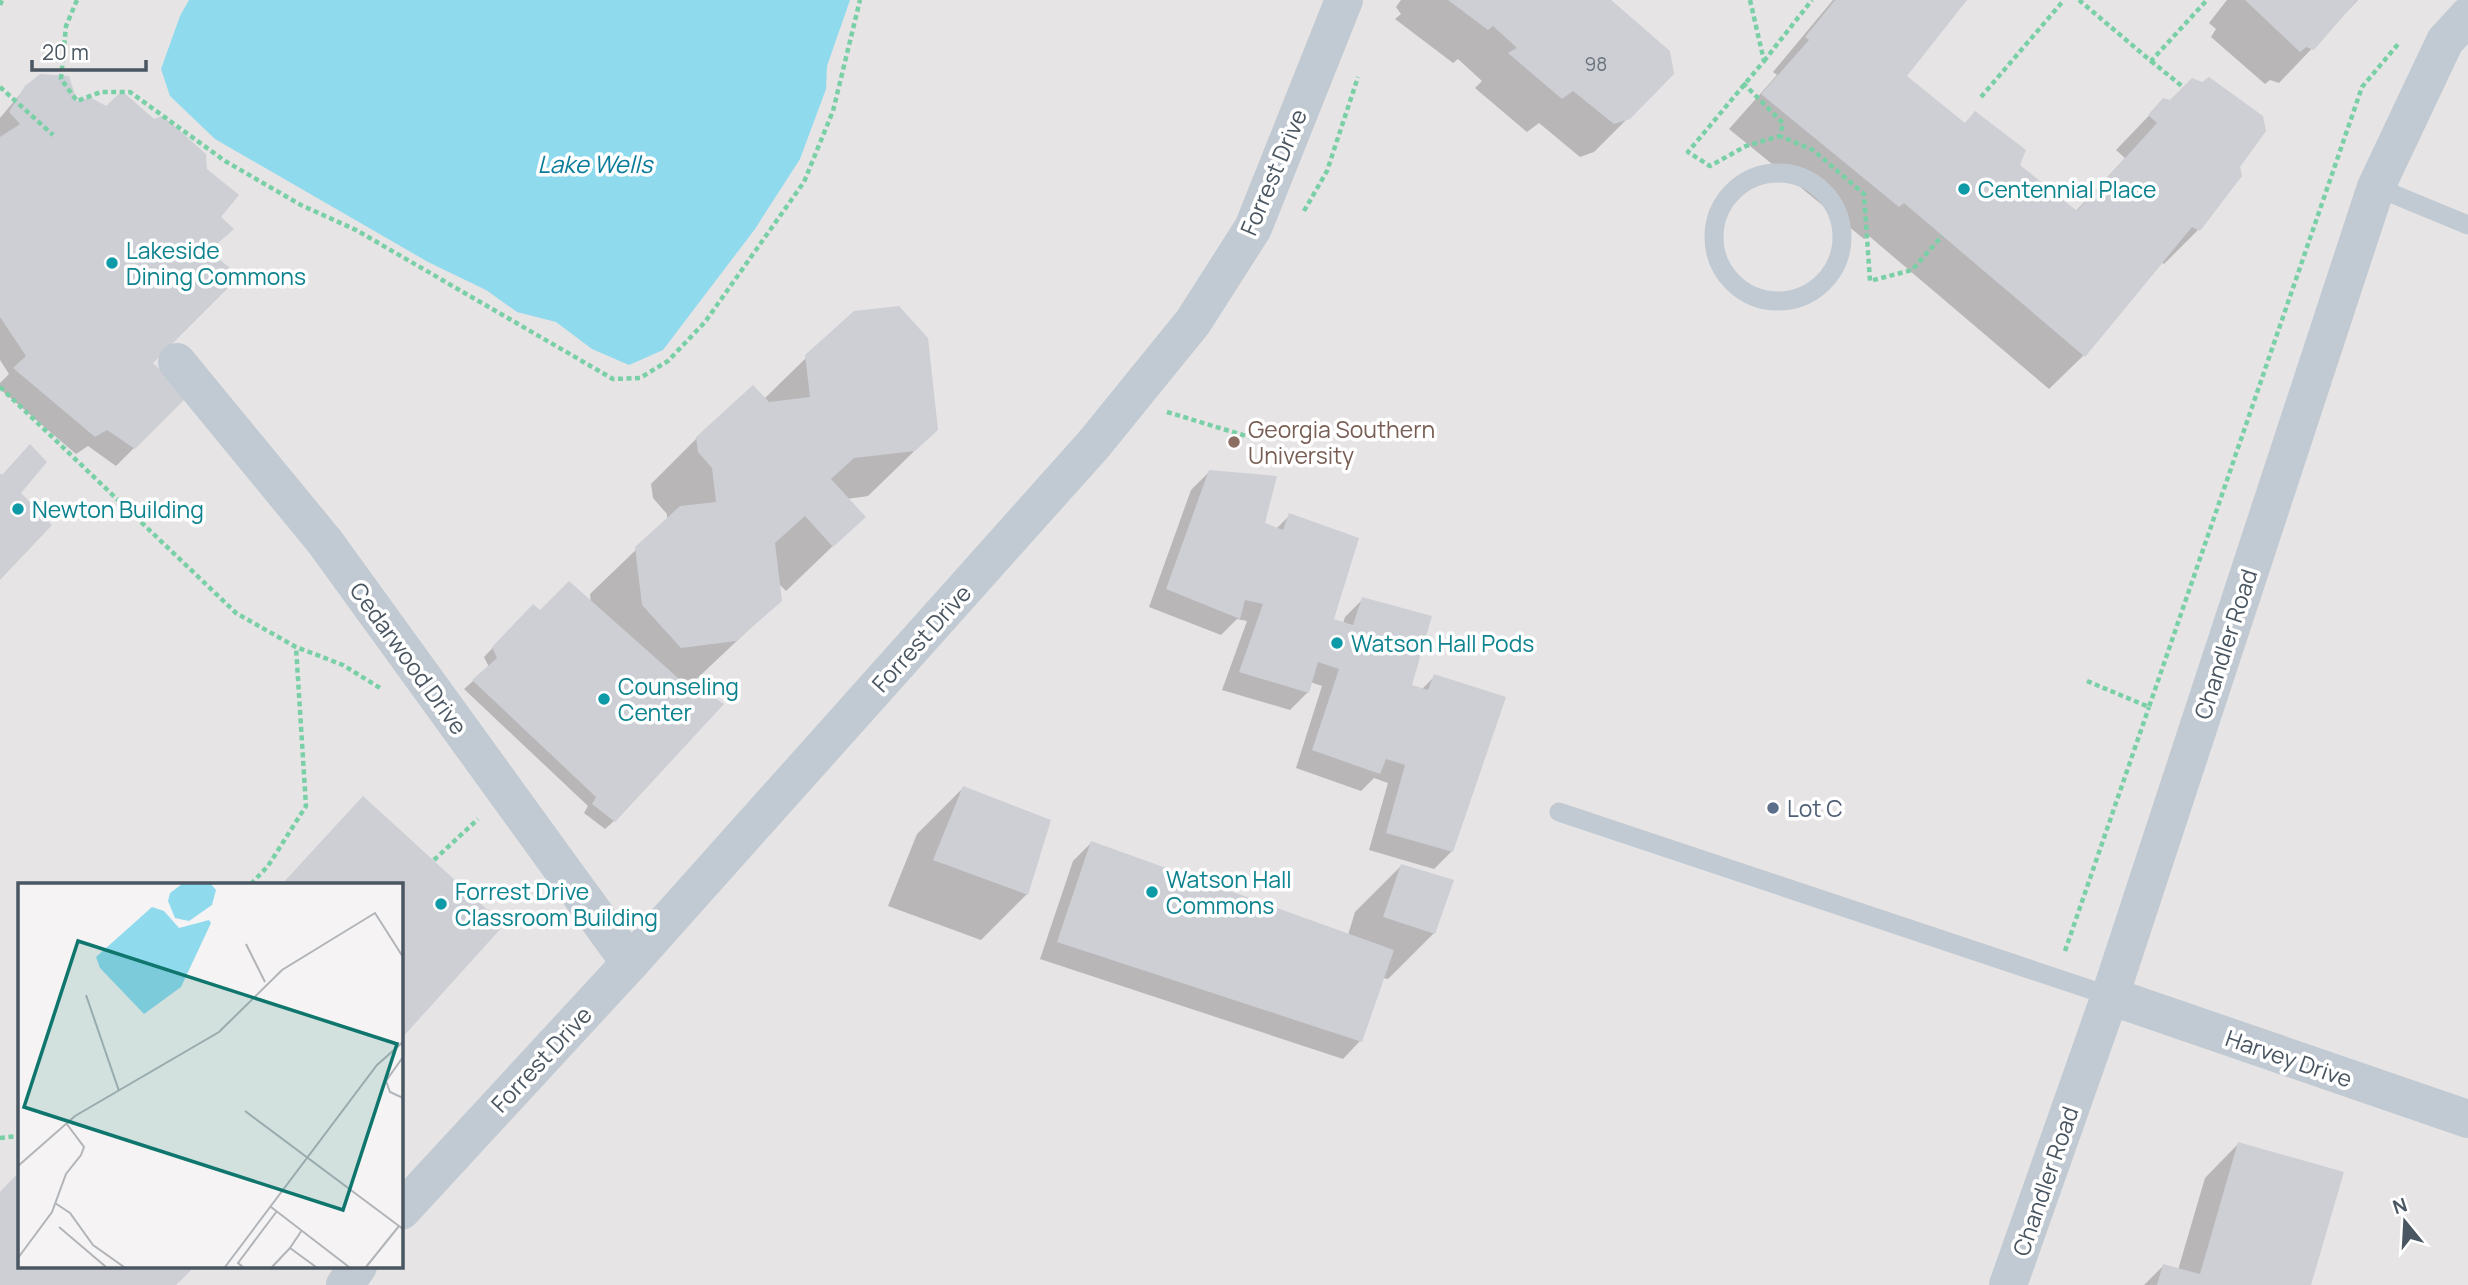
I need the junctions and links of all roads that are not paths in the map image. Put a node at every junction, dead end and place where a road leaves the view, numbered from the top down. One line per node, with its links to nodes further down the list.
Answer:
1 (1344, 0): 8 (street, Forrest Drive)
2 (2468, 16): 3 (street, Chandler Road)
3 (2376, 187): 4 (lane); 9 (street, Chandler Road)
4 (2468, 225)
5 (1781, 302): 5 (lane)
6 (177, 362): 8 (street, Cedarwood Drive)
7 (1559, 812): 9 (lane)
8 (630, 962): 11 (street, Forrest Drive)
9 (2110, 996): 10 (street, Harvey Drive); 14 (street, Chandler Road)
10 (2468, 1119)
11 (402, 1210)
12 (357, 1268): 13 (street)
13 (345, 1285)
14 (2008, 1285)

